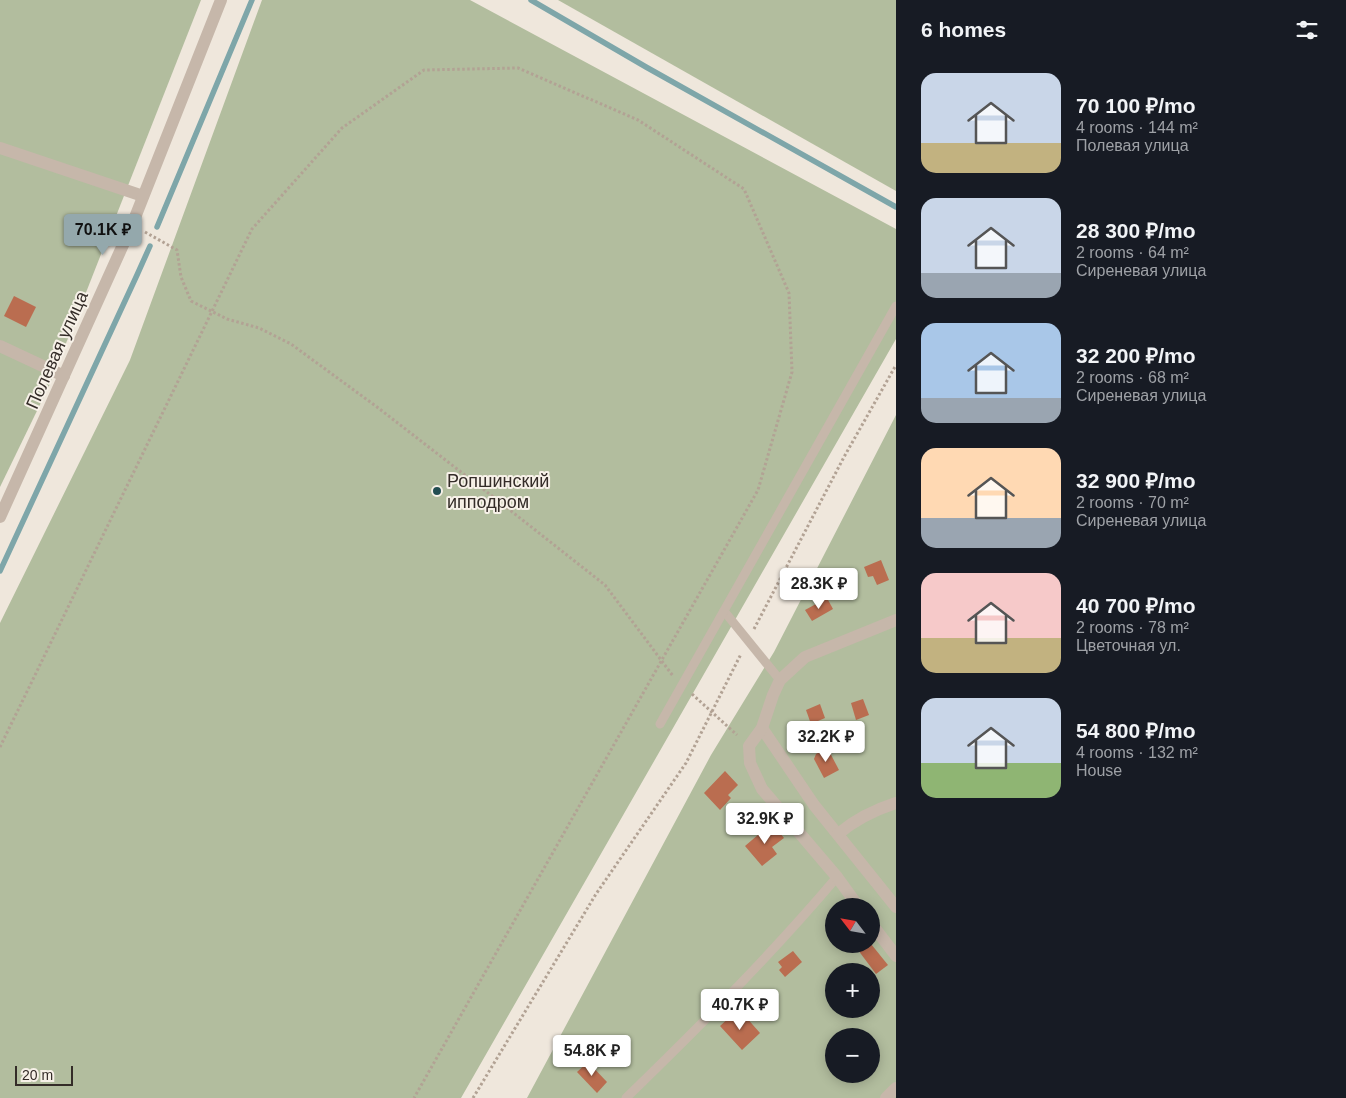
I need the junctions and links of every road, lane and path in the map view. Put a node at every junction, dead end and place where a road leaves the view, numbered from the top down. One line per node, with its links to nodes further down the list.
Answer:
1 (220, 0): 3 (street, Полевая улица)
2 (0, 148): 3 (street)
3 (143, 196): 4 (street, Полевая улица)
4 (132, 225): 6 (path); 9 (street, Полевая улица)
5 (896, 306): 11 (lane)
6 (212, 311): 14 (path); 14 (path); 21 (path)
7 (0, 346): 9 (street)
8 (896, 365): 13 (path)
9 (64, 376): 10 (street, Полевая улица)
10 (0, 517)
11 (724, 611): 13 (lane); 16 (lane)
12 (896, 620): 15 (street)
13 (748, 641): 15 (lane); 17 (path)
14 (661, 661): 16 (path); 30 (path)
15 (780, 680): 19 (street)
16 (682, 685): 17 (path); 18 (lane)
17 (711, 712): 20 (path); 31 (path)
18 (660, 724)
19 (762, 728): 20 (street); 23 (street)
20 (749, 746): 24 (street)
21 (0, 747)
22 (896, 803): 23 (street)
23 (838, 834): 26 (street)
24 (837, 877): 25 (street); 32 (lane)
25 (852, 898)
26 (896, 907)
27 (880, 936): 28 (street)
28 (896, 956)
29 (896, 1088): 33 (street)
30 (414, 1098)
31 (473, 1098)
32 (626, 1098)
33 (886, 1098)

